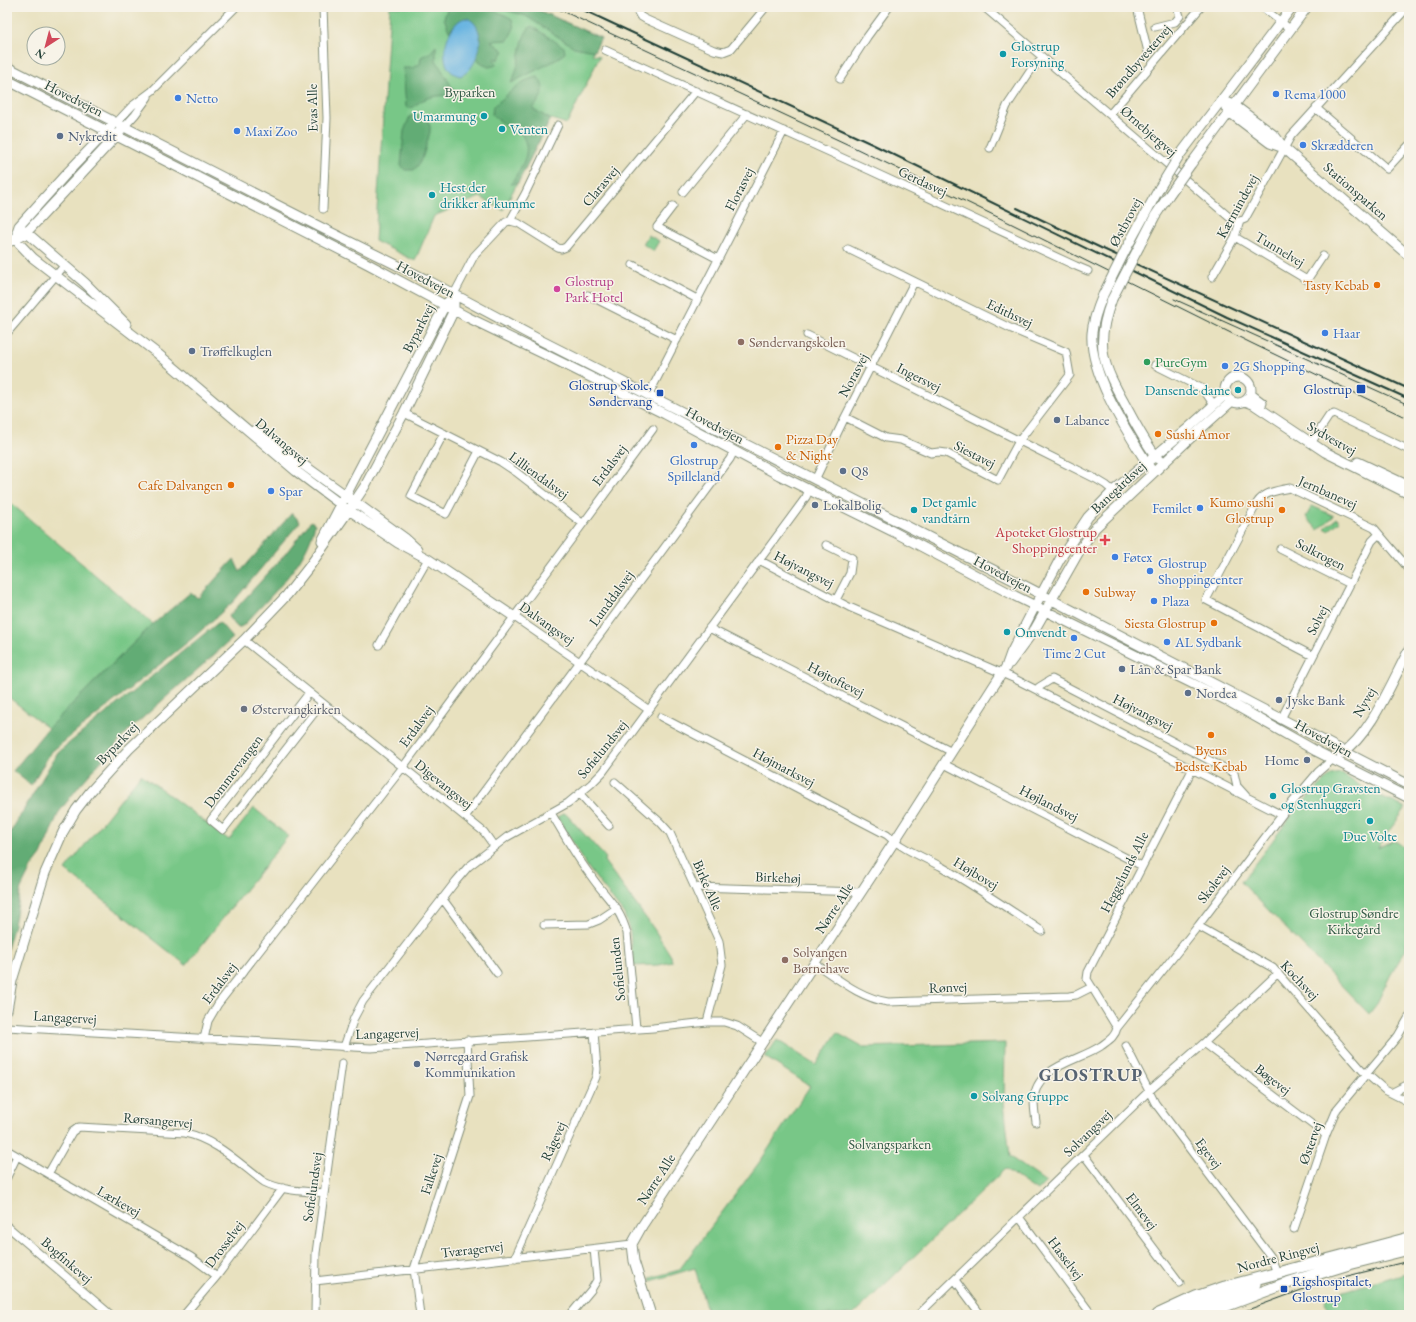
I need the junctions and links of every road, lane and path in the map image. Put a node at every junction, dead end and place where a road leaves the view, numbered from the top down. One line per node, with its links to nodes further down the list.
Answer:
1 (323, 7): 39 (street, Evas Alle)
2 (635, 7): 3 (street)
3 (766, 7)
4 (889, 7): 21 (street)
5 (984, 7): 19 (street, Ørnebjergvej)
6 (1137, 7): 18 (street)
7 (1178, 7): 15 (street)
8 (1201, 7): 28 (street, Brøndbyvestervej)
9 (1262, 7): 14 (street)
10 (1292, 7): 14 (street, Østbrovej)
11 (1307, 7): 16 (street, Østbrovej)
12 (1408, 7): 26 (street, Kærmindevej)
13 (235, 8): 29 (street)
14 (1280, 22): 16 (street); 24 (street, Østbrovej)
15 (1155, 27)
16 (1290, 29): 25 (street, Østbrovej)
17 (606, 50): 23 (street, Gerdasvej)
18 (1148, 52)
19 (1043, 58): 28 (street, Ørnebjergvej); 35 (street)
20 (7, 67): 29 (street, Hovedvejen)
21 (840, 79)
22 (7, 80): 31 (street, Hovedvejen)
23 (696, 91): 27 (street, Gerdasvej); 40 (street, Clarasvej)
24 (1221, 100): 25 (street, Stationsparken); 84 (street, Østbrovej, bridge)
25 (1232, 108): 36 (street, Stationsparken); 82 (street, Østbrovej, bridge)
26 (1316, 108): 34 (street); 36 (street, Kærmindevej)
27 (747, 114): 32 (street, Gerdasvej); 37 (street)
28 (1110, 114): 41 (street, Ørnebjergvej)
29 (121, 124): 31 (street); 33 (street); 56 (street, Hovedvejen)
30 (558, 125): 40 (street)
31 (107, 131): 33 (street, Hovedvejen); 42 (street)
32 (784, 131): 49 (street, Florasvej); 52 (street, Gerdasvej)
33 (116, 136): 43 (street); 59 (street, Hovedvejen)
34 (1409, 145)
35 (990, 148)
36 (1284, 148): 41 (street, Kærmindevej); 48 (street, Stationsparken)
37 (683, 192)
38 (673, 206): 49 (street)
39 (323, 208)
40 (510, 221): 56 (street)
41 (1240, 221): 44 (street, Kærmindevej)
42 (19, 226): 43 (street, Dalvangsvej); 45 (street)
43 (26, 233): 45 (street); 51 (street, Dalvangsvej)
44 (1235, 237): 47 (street, Tunnelvej); 54 (street, Kærmindevej)
45 (10, 241): 53 (street, Dalvangsvej)
46 (848, 249): 55 (street, Edithsvej)
47 (1323, 256)
48 (1409, 256)
49 (718, 259): 58 (street, Florasvej)
50 (633, 265): 58 (street)
51 (64, 266): 53 (street); 64 (street, Dalvangsvej)
52 (1088, 271)
53 (56, 276): 61 (street); 64 (street, Dalvangsvej)
54 (1212, 276)
55 (914, 282): 66 (street, Norasvej); 77 (street, Edithsvej)
56 (454, 294): 59 (street, Byparkvej); 60 (street, Byparkvej); 68 (street, Hovedvejen)
57 (588, 295): 63 (street)
58 (697, 299): 63 (street, Florasvej)
59 (445, 305): 60 (street, Hovedvejen); 92 (street, Byparkvej)
60 (454, 310): 73 (street, Byparkvej); 81 (street, Hovedvejen)
61 (7, 333)
62 (807, 335): 66 (street, Ingersvej)
63 (677, 340): 68 (street, Florasvej)
64 (158, 354): 72 (street, Dalvangsvej)
65 (1155, 365): 71 (street)
66 (872, 368): 74 (street, Norasvej); 77 (street, Ingersvej)
67 (1226, 394): 69 (street); 70 (street); 71 (street, Banegårdsvej)
68 (648, 396): 87 (street, Hovedvejen)
69 (1247, 397): 70 (street); 78 (street, Sydvestvej)
70 (1232, 402): 85 (street, Banegårdsvej)
71 (1214, 405): 82 (street, Banegårdsvej)
72 (221, 407): 92 (street, Dalvangsvej); 94 (street, Dalvangsvej)
73 (404, 413): 76 (street, Lilliendalsvej); 93 (street, Byparkvej)
74 (845, 417): 77 (street, Siestavej); 87 (street, Norasvej)
75 (653, 429): 96 (street, Erdalsvej)
76 (444, 433): 80 (street, Lilliendalsvej); 80 (street)
77 (1019, 441): 90 (street)
78 (1312, 441): 79 (street); 88 (street, Sydvestvej); 91 (street, Sydvestvej)
79 (1409, 450)
80 (479, 451): 96 (street, Lilliendalsvej)
81 (734, 451): 83 (street, Hovedvejen); 116 (street, Lunddalsvej)
82 (1155, 455): 84 (street, Banegårdsvej); 85 (street, Østbrovej)
83 (744, 457): 87 (street); 89 (street, Hovedvejen)
84 (1146, 463): 86 (street, Østbrovej); 90 (street, Banegårdsvej)
85 (1163, 465): 86 (street, Banegårdsvej)
86 (1153, 474): 107 (street, Banegårdsvej)
87 (815, 480): 105 (street, Hovedvejen)
88 (1409, 486)
89 (809, 490): 101 (street, Sofielundsvej); 108 (street, Hovedvejen)
90 (1113, 491): 105 (street, Banegårdsvej)
91 (1409, 494)
92 (345, 495): 93 (street, Dalvangsvej); 94 (street, Byparkvej)
93 (355, 502): 95 (street, Byparkvej); 100 (street, Dalvangsvej)
94 (340, 504): 95 (street, Dalvangsvej); 102 (street, Byparkvej)
95 (349, 510): 100 (street, Dalvangsvej); 102 (street, Byparkvej)
96 (582, 523): 110 (street, Erdalsvej)
97 (1379, 534): 103 (street, Jernbanevej); 104 (street, Solvej); 115 (street, Jernbanevej)
98 (826, 545): 106 (street, Højvangsvej)
99 (1280, 548): 104 (street, Solkrogen)
100 (428, 559): 110 (street, Dalvangsvej); 113 (street)
101 (759, 560): 106 (street, Højvangsvej); 111 (street, Sofielundsvej)
102 (310, 567): 112 (street, Byparkvej)
103 (1409, 569)
104 (1350, 584): 115 (street, Solvej)
105 (1041, 594): 107 (street, Hovedvejen); 108 (street, Nørre Alle)
106 (836, 600): 117 (street, Højvangsvej)
107 (1052, 600): 109 (street, Banegårdsvej); 123 (street, Hovedvejen)
108 (1035, 606): 109 (street, Hovedvejen); 117 (street, Nørre Alle)
109 (1045, 612): 117 (street, Nørre Alle); 126 (street, Hovedvejen)
110 (513, 616): 116 (street, Dalvangsvej); 128 (street, Erdalsvej)
111 (709, 628): 121 (street, Sofielundsvej); 124 (street, Højtoftevej)
112 (244, 640): 119 (street, Digevangsvej); 154 (street, Byparkvej)
113 (379, 645)
114 (1409, 650): 125 (street, Nyvej)
115 (1313, 656): 123 (street, Solvej)
116 (579, 662): 121 (street, Dalvangsvej); 139 (street, Lunddalsvej)
117 (1004, 670): 118 (street, Højvangsvej); 124 (street, Nørre Alle)
118 (1037, 690): 129 (street, Højvangsvej); 130 (street, Højvangsvej)
119 (309, 693): 120 (street, Digevangsvej); 120 (street, Dommervangen)
120 (322, 703): 128 (street, Digevangsvej)
121 (649, 710): 134 (street, Sofielundsvej)
122 (661, 717): 141 (street, Højmarksvej)
123 (1281, 719): 125 (street, Hovedvejen)
124 (952, 752): 127 (street, Nørre Alle)
125 (1345, 752): 126 (street, Nyvej); 133 (street, Hovedvejen)
126 (1333, 759): 136 (street, Hovedvejen); 138 (street, Skolevej)
127 (944, 764): 141 (street, Nørre Alle); 143 (street, Højlandsvej)
128 (403, 767): 139 (street, Digevangsvej); 164 (street, Erdalsvej)
129 (1192, 770): 132 (street, Højvangsvej); 143 (street, Heggelunds Alle)
130 (1236, 778): 132 (street); 135 (street, Højvangsvej)
131 (615, 782): 144 (street, Birke Alle)
132 (1220, 784): 135 (street, Højvangsvej)
133 (1409, 785)
134 (580, 794): 137 (street, Sofielundsvej); 140 (street)
135 (1248, 797): 138 (street, Højvangsvej)
136 (1409, 798)
137 (551, 814): 142 (street, Sofielundsvej); 147 (street, Sofielunden)
138 (1282, 815): 149 (street, Skolevej)
139 (464, 817): 142 (street, Digevangsvej)
140 (609, 826)
141 (894, 842): 145 (street, Nørre Alle); 150 (street, Højbovej)
142 (494, 846): 146 (street, Sofielundsvej)
143 (1142, 866): 155 (street, Heggelunds Alle)
144 (695, 887): 145 (street, Birkehøj); 159 (street, Birke Alle)
145 (861, 892): 151 (street, Nørre Alle)
146 (442, 898): 152 (street); 169 (street, Sofielundsvej)
147 (617, 908): 148 (street, Sofielunden); 161 (street, Sofielunden)
148 (544, 925)
149 (1198, 926): 153 (street, Kochsvej); 162 (street, Skolevej)
150 (1042, 932)
151 (814, 963): 155 (street, Rønvej); 166 (street, Nørre Alle)
152 (497, 973)
153 (1278, 973): 167 (street, Solvangsvej); 171 (street, Kochsvej)
154 (12, 981): 156 (street, Byparkvej); 157 (street, Byparkvej)
155 (1092, 987): 162 (street)
156 (7, 991)
157 (7, 1010)
158 (1409, 1017): 171 (street, Østervej)
159 (707, 1022): 161 (street, Langagervej); 166 (street, Langagervej)
160 (7, 1027): 164 (street, Langagervej)
161 (636, 1028): 163 (street, Langagervej)
162 (1117, 1028): 176 (street, Skolevej)
163 (594, 1032): 165 (street, Langagervej); 192 (street, Rågevej)
164 (204, 1039): 169 (street, Langagervej)
165 (467, 1040): 169 (street, Langagervej); 193 (street, Falkevej)
166 (762, 1042): 189 (street, Nørre Alle)
167 (1204, 1043): 173 (street, Solvangsvej); 177 (street, Bøgevej)
168 (1126, 1046): 173 (street, Egevej)
169 (344, 1047)
170 (342, 1062): 184 (street, Sofielundsvej)
171 (1366, 1073): 174 (street); 177 (street, Østervej)
172 (1409, 1084): 174 (street)
173 (1148, 1091): 179 (street, Solvangsvej); 194 (street, Egevej)
174 (1391, 1093): 175 (street)
175 (1409, 1102)
176 (1036, 1122)
177 (1326, 1135): 187 (street, Østervej)
178 (7, 1150): 180 (street, Lærkevej)
179 (1084, 1154): 185 (street, Solvangsvej); 198 (street, Elmevej)
180 (17, 1156): 181 (street, Lærkevej); 182 (street)
181 (48, 1174): 183 (street, Rørsangervej); 195 (street, Lærkevej)
182 (7, 1177)
183 (283, 1188): 184 (street, Rørsangervej); 195 (street, Drosselvej)
184 (324, 1194): 196 (street, Sofielundsvej)
185 (1019, 1217): 197 (street, Solvangsvej); 207 (street, Hasselvej)
186 (7, 1226): 199 (street, Bogfinkevej)
187 (1294, 1229)
188 (1409, 1238): 194 (main road, Nordre Ringvej)
189 (632, 1244): 190 (street, Tværagervej); 204 (street)
190 (594, 1249): 192 (street, Tværagervej); 203 (street)
191 (1409, 1249): 210 (main road, Nordre Ringvej)
192 (515, 1258): 193 (street, Tværagervej)
193 (414, 1269): 196 (street, Tværagervej); 202 (street, Falkevej)
194 (1277, 1273): 208 (main road, Nordre Ringvej); 209 (main road)
195 (217, 1276): 200 (street, Drosselvej)
196 (315, 1280): 201 (street, Sofielundsvej)
197 (955, 1280): 205 (street, Solvangsvej); 206 (street)
198 (1180, 1283)
199 (111, 1315)
200 (184, 1315)
201 (316, 1315)
202 (420, 1315)
203 (570, 1315)
204 (651, 1315)
205 (918, 1315)
206 (981, 1315)
207 (1092, 1315)
208 (1157, 1315)
209 (1183, 1315)
210 (1201, 1315)

